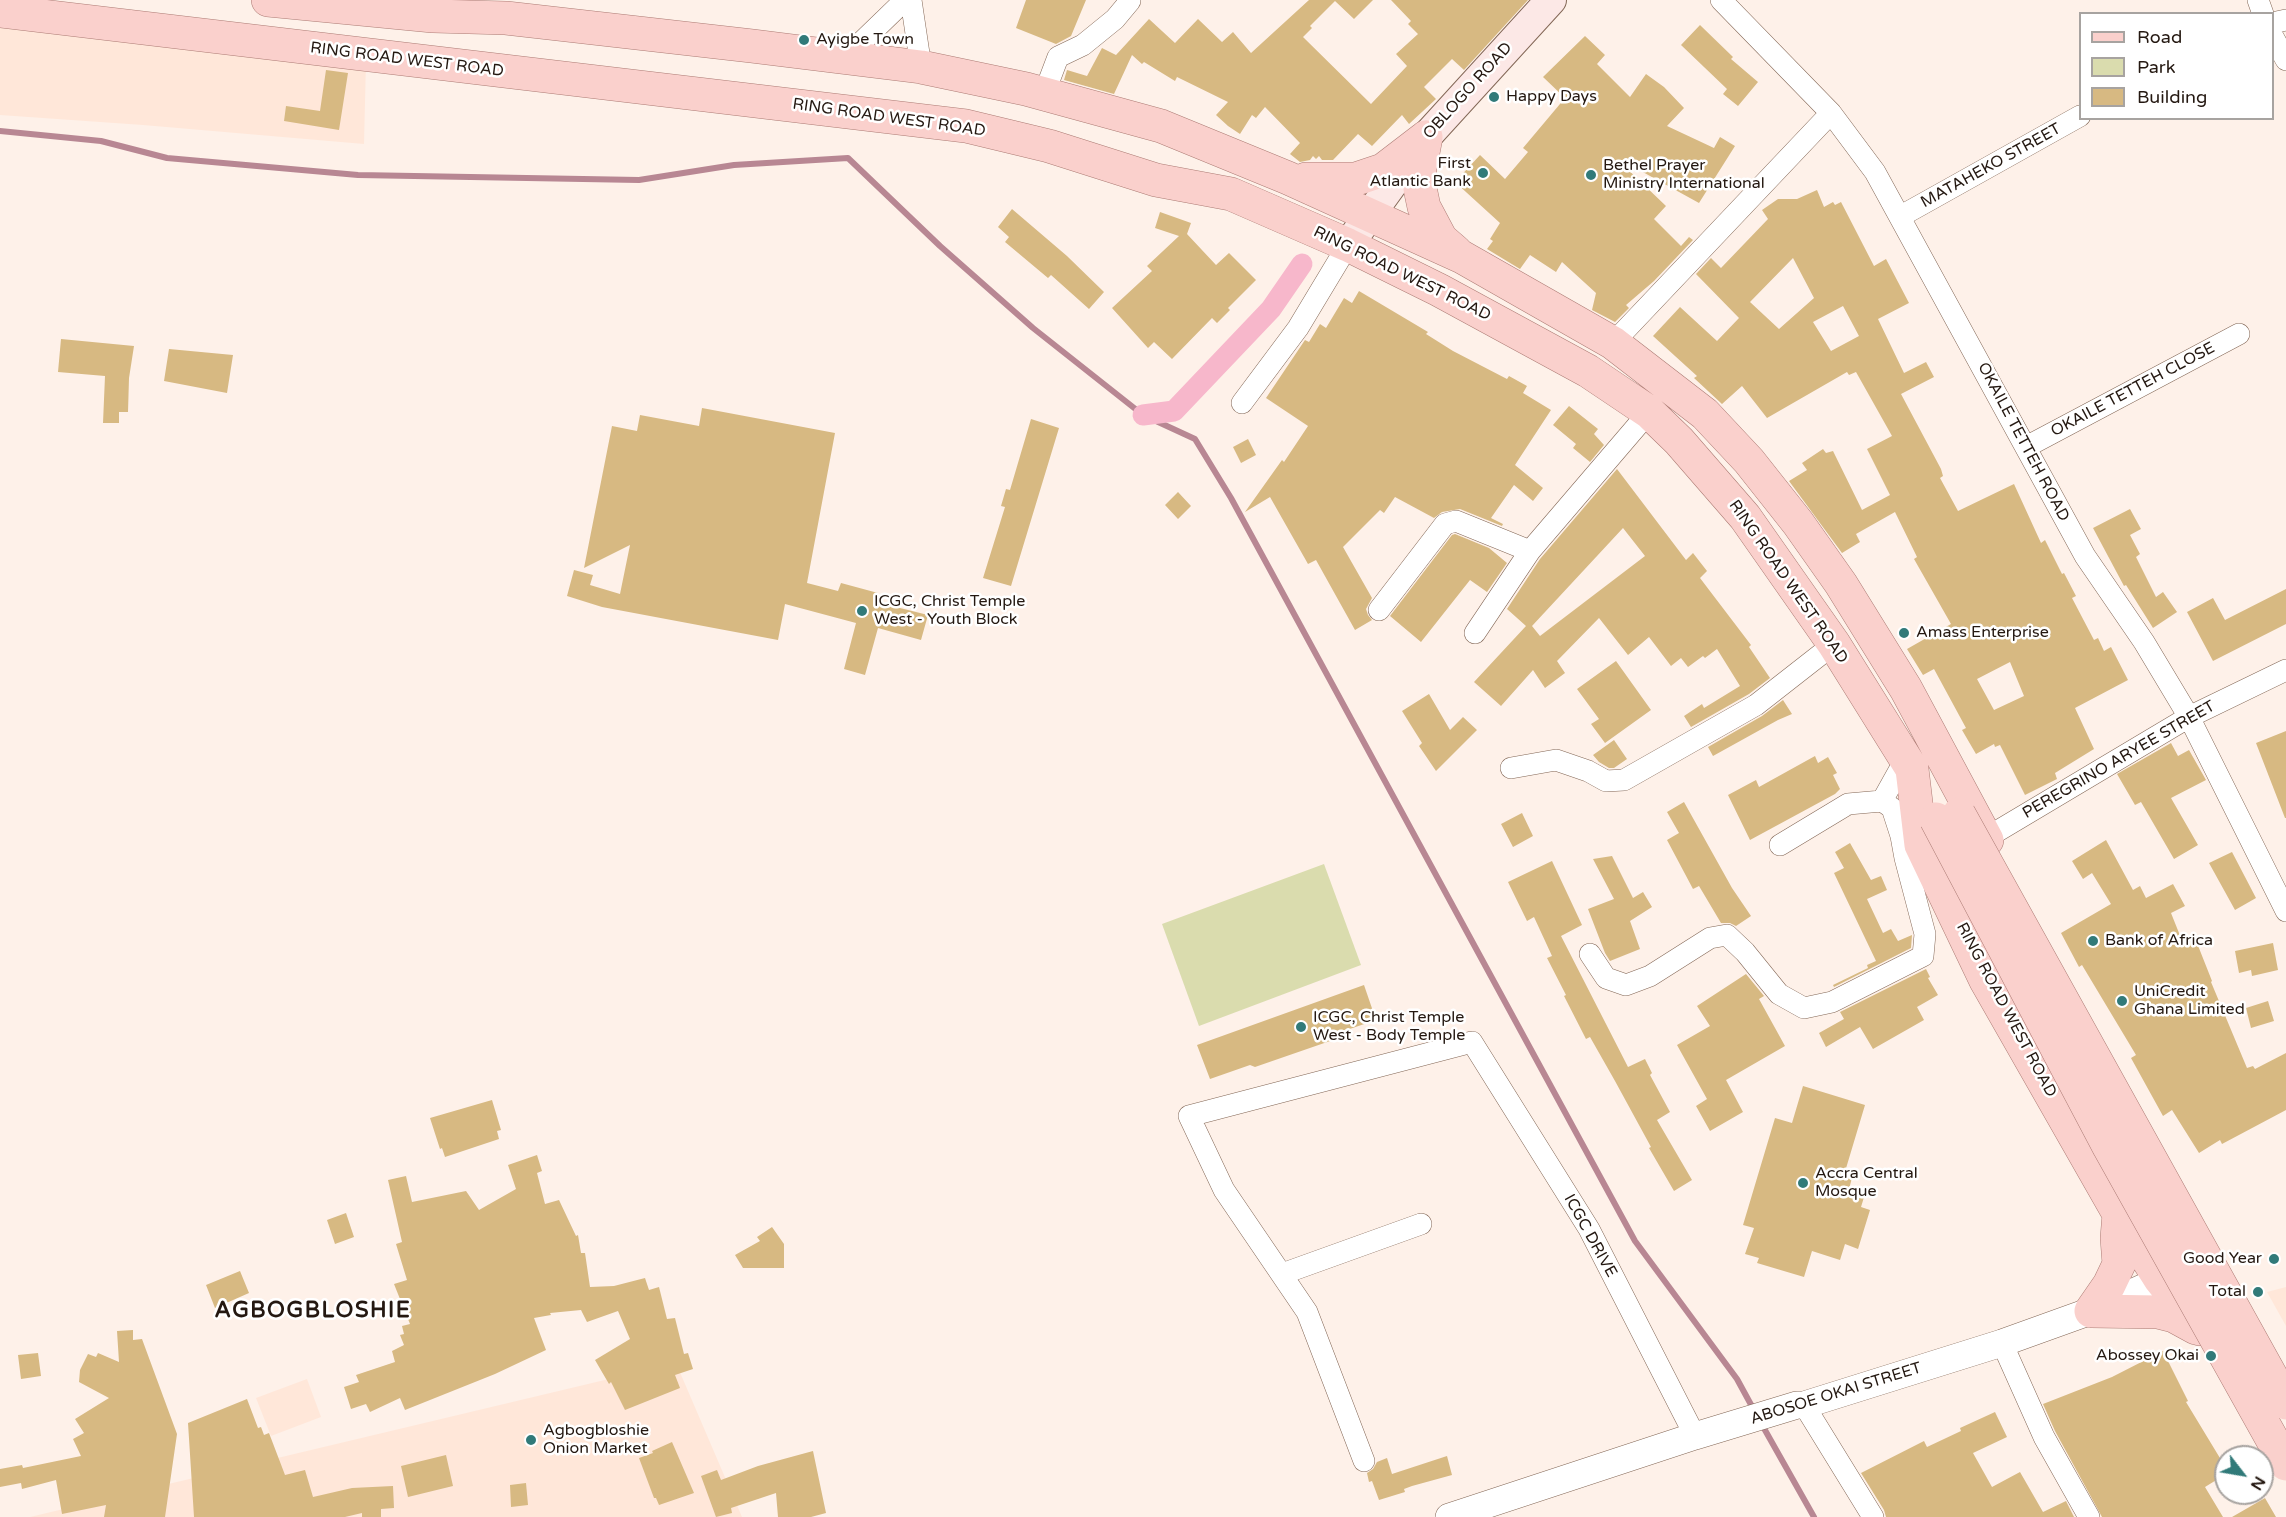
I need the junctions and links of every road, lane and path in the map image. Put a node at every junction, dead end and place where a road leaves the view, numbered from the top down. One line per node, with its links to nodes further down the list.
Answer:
1 (268, 0): 7 (main road)
2 (904, 0): 11 (street)
3 (911, 0): 13 (street)
4 (1551, 0): 17 (main road, OBLOGO ROAD)
5 (1721, 0): 15 (street, OKAILE TETTEH ROAD)
6 (1130, 1): 14 (street)
7 (373, 6): 8 (main road)
8 (427, 8): 11 (main road)
9 (0, 11): 19 (main road, RING ROAD WEST ROAD)
10 (2274, 39): 12 (street)
11 (846, 57): 13 (main road)
12 (2286, 60)
13 (921, 67): 14 (main road)
14 (1044, 94): 18 (main road)
15 (1831, 113): 21 (street, OKAILE TETTEH ROAD); 25 (street)
16 (2079, 117): 21 (street, MATAHEKO STREET)
17 (1426, 137): 18 (main road); 20 (main road, OBLOGO ROAD); 23 (main road)
18 (1288, 178): 20 (main road)
19 (1156, 180): 20 (main road); 22 (main road, RING ROAD WEST ROAD)
20 (1370, 214): 22 (main road, OBLOGO ROAD); 23 (main road)
21 (1901, 216): 28 (street, OKAILE TETTEH ROAD)
22 (1348, 245): 26 (street); 27 (main road, RING ROAD WEST ROAD)
23 (1462, 257): 25 (main road)
24 (2239, 334): 28 (street, OKAILE TETTEH CLOSE)
25 (1613, 343): 37 (main road)
26 (1242, 403)
27 (1648, 412): 29 (street); 32 (main road, RING ROAD WEST ROAD)
28 (2026, 447): 34 (street, OKAILE TETTEH ROAD)
29 (1530, 551): 30 (street); 31 (street)
30 (1379, 610)
31 (1475, 633)
32 (1834, 644): 35 (main road, RING ROAD WEST ROAD); 36 (street)
33 (2286, 670): 34 (street, PEREGRINO ARYEE STREET)
34 (2189, 717): 40 (street, PEREGRINO ARYEE STREET); 42 (street, OKAILE TETTEH ROAD)
35 (1909, 763): 38 (street); 39 (main road); 44 (main road, RING ROAD WEST ROAD)
36 (1511, 768)
37 (1953, 776): 39 (main road); 40 (main road)
38 (1882, 801): 41 (street); 43 (street)
39 (1948, 817): 53 (main road, bridge); 58 (main road, RING ROAD WEST ROAD, bridge)
40 (1986, 838): 46 (main road)
41 (1780, 845)
42 (2286, 911)
43 (1590, 954)
44 (2119, 1214): 48 (main road, RING ROAD WEST ROAD); 49 (main road)
45 (1421, 1224): 47 (street)
46 (2217, 1256): 48 (street, ABOSOE OKAI STREET); 52 (main road)
47 (1282, 1274): 55 (street, ICGC DRIVE); 57 (street)
48 (2160, 1279): 49 (street, ABOSOE OKAI STREET); 50 (main road, RING ROAD WEST ROAD)
49 (2091, 1311): 50 (main road); 51 (street, ABOSOE OKAI STREET)
50 (2202, 1332): 56 (main road, RING ROAD WEST ROAD)
51 (2002, 1343): 54 (street, ABOSOE OKAI STREET); 62 (street)
52 (2286, 1382)
53 (2286, 1403)
54 (1801, 1405): 55 (street, ABOSOE OKAI STREET); 61 (street)
55 (1695, 1436): 59 (street, ABOSOE OKAI STREET)
56 (2286, 1447)
57 (1364, 1461)
58 (2286, 1464)
59 (1499, 1510): 60 (street, ABOSOE OKAI STREET)
60 (1449, 1517)
61 (1873, 1517)
62 (2089, 1517)

